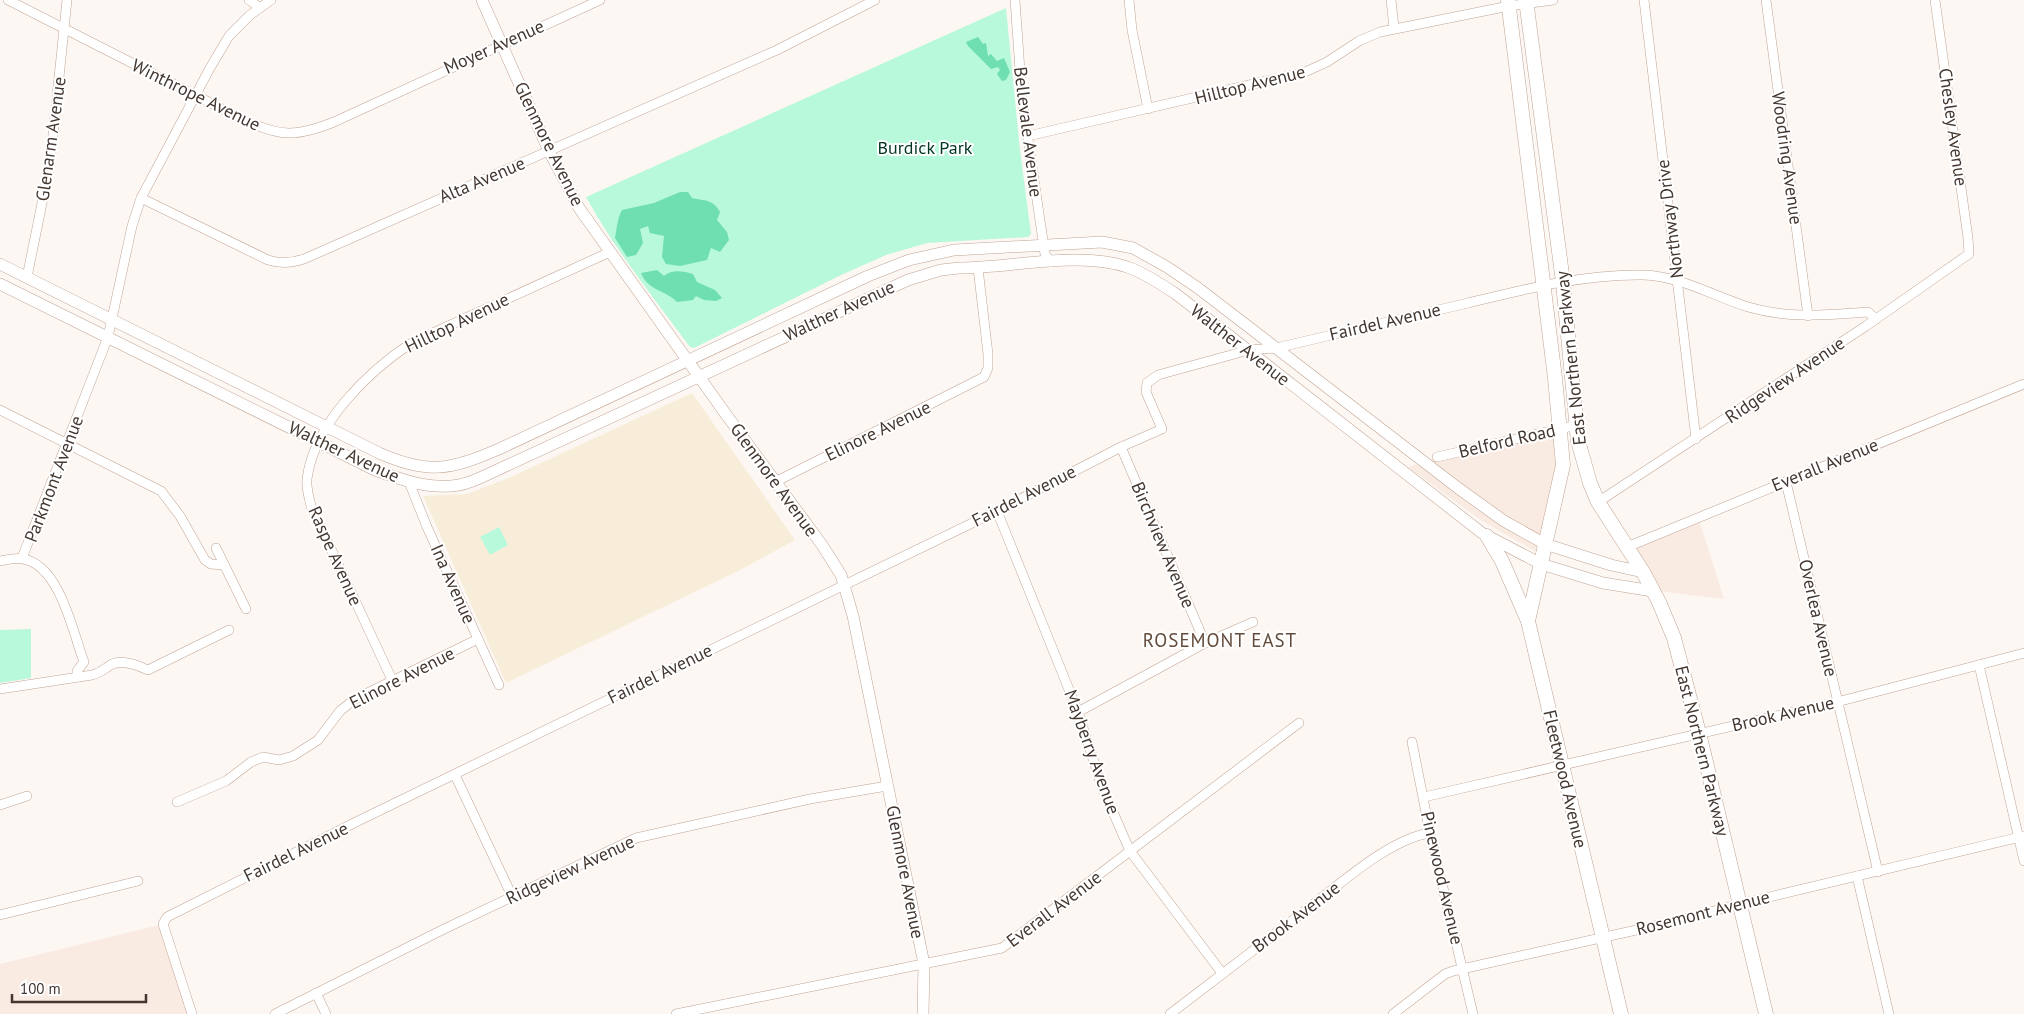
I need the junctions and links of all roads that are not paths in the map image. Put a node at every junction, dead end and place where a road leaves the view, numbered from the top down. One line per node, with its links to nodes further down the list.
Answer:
1 (8, 0): 19 (street, Winthrope Avenue)
2 (67, 0): 19 (street, Glenarm Avenue)
3 (249, 0): 17 (street)
4 (272, 0): 17 (street, Parkmont Avenue)
5 (482, 0): 20 (main road, Glenmore Avenue)
6 (600, 0): 20 (street, Moyer Avenue)
7 (875, 0): 27 (street, Alta Avenue)
8 (1015, 0): 24 (street, Bellevale Avenue)
9 (1129, 0): 23 (street)
10 (1391, 0): 18 (street)
11 (1553, 0): 15 (street, Hilltop Avenue)
12 (1644, 0): 36 (street, Northway Drive)
13 (1766, 0): 40 (street, Woodring Avenue)
14 (1935, 0): 31 (street, Chesley Avenue)
15 (1526, 2): 16 (street, Hilltop Avenue); 25 (main road, East Northern Parkway)
16 (1509, 3): 18 (street, Hilltop Avenue); 26 (main road, East Northern Parkway)
17 (259, 7): 21 (street, Parkmont Avenue)
18 (1394, 28): 23 (street, Hilltop Avenue)
19 (64, 29): 21 (street, Winthrope Avenue); 35 (street, Glenarm Avenue)
20 (502, 44): 22 (street, Moyer Avenue); 27 (main road, Glenmore Avenue)
21 (195, 96): 22 (street, Winthrope Avenue); 28 (street, Parkmont Avenue)
22 (390, 96)
23 (1148, 109): 24 (street, Hilltop Avenue)
24 (1028, 136): 29 (street, Bellevale Avenue)
25 (1544, 136): 26 (main road); 37 (main road, East Northern Parkway)
26 (1525, 138): 39 (main road, East Northern Parkway)
27 (549, 151): 28 (street, Alta Avenue); 30 (main road, Glenmore Avenue)
28 (141, 198): 42 (street, Parkmont Avenue)
29 (1044, 245): 32 (street, Bellevale Avenue); 44 (main road, Walther Avenue); 46 (main road, Walther Avenue)
30 (610, 252): 46 (main road, Glenmore Avenue); 51 (street, Hilltop Avenue)
31 (1969, 254): 41 (street, Ridgeview Avenue)
32 (1051, 262): 34 (main road, Walther Avenue); 45 (main road, Walther Avenue)
33 (0, 264): 35 (main road, Walther Avenue)
34 (978, 268): 47 (main road, Walther Avenue); 59 (street, Elinore Avenue)
35 (27, 277): 42 (main road, Walther Avenue)
36 (1678, 280): 37 (street, Fairdel Avenue); 40 (street, Fairdel Avenue); 53 (street, Northway Drive)
37 (1563, 282): 39 (street, Fairdel Avenue); 50 (main road, East Northern Parkway)
38 (0, 284): 43 (main road, Walther Avenue)
39 (1543, 285): 44 (street, Fairdel Avenue); 52 (main road, East Northern Parkway)
40 (1808, 316): 41 (street, Fairdel Avenue)
41 (1876, 318): 53 (street, Ridgeview Avenue)
42 (113, 320): 43 (street, Parkmont Avenue); 51 (main road, Walther Avenue)
43 (108, 338): 54 (main road, Walther Avenue); 55 (street, Parkmont Avenue)
44 (1276, 348): 45 (street, Fairdel Avenue); 64 (main road, Walther Avenue)
45 (1249, 350): 56 (street, Fairdel Avenue); 63 (main road, Walther Avenue)
46 (688, 360): 47 (main road, Glenmore Avenue); 51 (main road, Walther Avenue)
47 (700, 377): 58 (main road, Walther Avenue); 59 (main road, Glenmore Avenue)
48 (2024, 384): 60 (street, Everall Avenue)
49 (0, 410): 55 (street)
50 (1577, 425): 52 (street, Belford Road); 61 (main road, East Northern Parkway)
51 (326, 426): 54 (street, Raspe Avenue)
52 (1560, 429): 57 (street, Belford Road); 64 (main road, East Northern Parkway)
53 (1696, 439): 61 (street, Ridgeview Avenue)
54 (319, 442): 58 (main road, Walther Avenue); 83 (street, Raspe Avenue)
55 (68, 443): 67 (street, Parkmont Avenue); 70 (street)
56 (1121, 447): 62 (street, Fairdel Avenue); 79 (street, Birchview Avenue)
57 (1437, 457)
58 (409, 482): 78 (street, Ina Avenue)
59 (775, 482): 72 (main road, Glenmore Avenue)
60 (1786, 482): 65 (street, Everall Avenue); 86 (street, Overlea Avenue)
61 (1598, 502): 65 (main road, East Northern Parkway)
62 (997, 511): 72 (street, Fairdel Avenue); 87 (street, Mayberry Avenue)
63 (1487, 536): 69 (main road, Walther Avenue); 75 (main road)
64 (1545, 544): 69 (main road, Fleetwood Avenue); 71 (main road, Walther Avenue)
65 (1627, 547): 71 (main road, East Northern Parkway)
66 (216, 548): 70 (street)
67 (22, 558): 68 (street); 82 (street, Parkmont Avenue)
68 (0, 561)
69 (1541, 564): 73 (main road, Walther Avenue); 75 (main road, Fleetwood Avenue)
70 (224, 566): 74 (street)
71 (1643, 572): 73 (main road, East Northern Parkway)
72 (844, 584): 92 (street, Fairdel Avenue); 93 (main road, Glenmore Avenue)
73 (1653, 590): 89 (main road, East Northern Parkway)
74 (246, 609)
75 (1528, 621): 91 (main road, Fleetwood Avenue)
76 (1253, 622): 79 (street)
77 (228, 630): 82 (street)
78 (478, 639): 83 (street, Elinore Avenue); 84 (street, Ina Avenue)
79 (1205, 643): 87 (street)
80 (2024, 653): 81 (street, Brook Avenue)
81 (1979, 665): 86 (street, Brook Avenue); 99 (street)
82 (77, 677): 85 (street)
83 (393, 682): 96 (street, Elinore Avenue)
84 (500, 685)
85 (0, 689)
86 (1838, 702): 89 (street, Brook Avenue); 102 (street, Overlea Avenue)
87 (1078, 712): 100 (street, Mayberry Avenue)
88 (1299, 723): 100 (street, Everall Avenue)
89 (1699, 733): 91 (street, Brook Avenue); 106 (main road, East Northern Parkway)
90 (1412, 742): 95 (street, Pinewood Avenue)
91 (1563, 766): 95 (street, Brook Avenue); 108 (main road, Fleetwood Avenue)
92 (455, 775): 105 (street); 113 (street, Fairdel Avenue)
93 (887, 786): 105 (street, Ridgeview Avenue); 109 (main road, Glenmore Avenue)
94 (27, 796): 97 (street)
95 (1424, 797): 98 (street, Pinewood Avenue)
96 (177, 802)
97 (0, 805)
98 (1430, 833): 110 (street, Pinewood Avenue); 111 (street, Brook Avenue)
99 (2021, 837): 101 (street); 102 (street, Rosemont Avenue)
100 (1130, 852): 109 (street, Everall Avenue); 111 (street, Mayberry Avenue)
101 (2024, 861)
102 (1878, 872): 103 (street, Rosemont Avenue)
103 (1857, 876): 106 (street, Rosemont Avenue); 123 (street)
104 (138, 881): 107 (street)
105 (512, 896): 112 (street, Ridgeview Avenue)
106 (1740, 904): 108 (street, Rosemont Avenue); 122 (main road, East Northern Parkway)
107 (0, 915)
108 (1601, 936): 110 (street, Rosemont Avenue); 121 (main road, Fleetwood Avenue)
109 (924, 964): 116 (street, Everall Avenue); 117 (main road, Glenmore Avenue)
110 (1462, 969): 119 (street, Rosemont Avenue); 120 (street, Pinewood Avenue)
111 (1222, 974): 118 (street, Brook Avenue)
112 (316, 993): 114 (street, Ridgeview Avenue); 115 (street)
113 (192, 1014)
114 (275, 1014)
115 (326, 1014)
116 (676, 1014)
117 (923, 1014)
118 (1170, 1014)
119 (1393, 1014)
120 (1473, 1014)
121 (1620, 1014)
122 (1766, 1014)
123 (1889, 1014)

